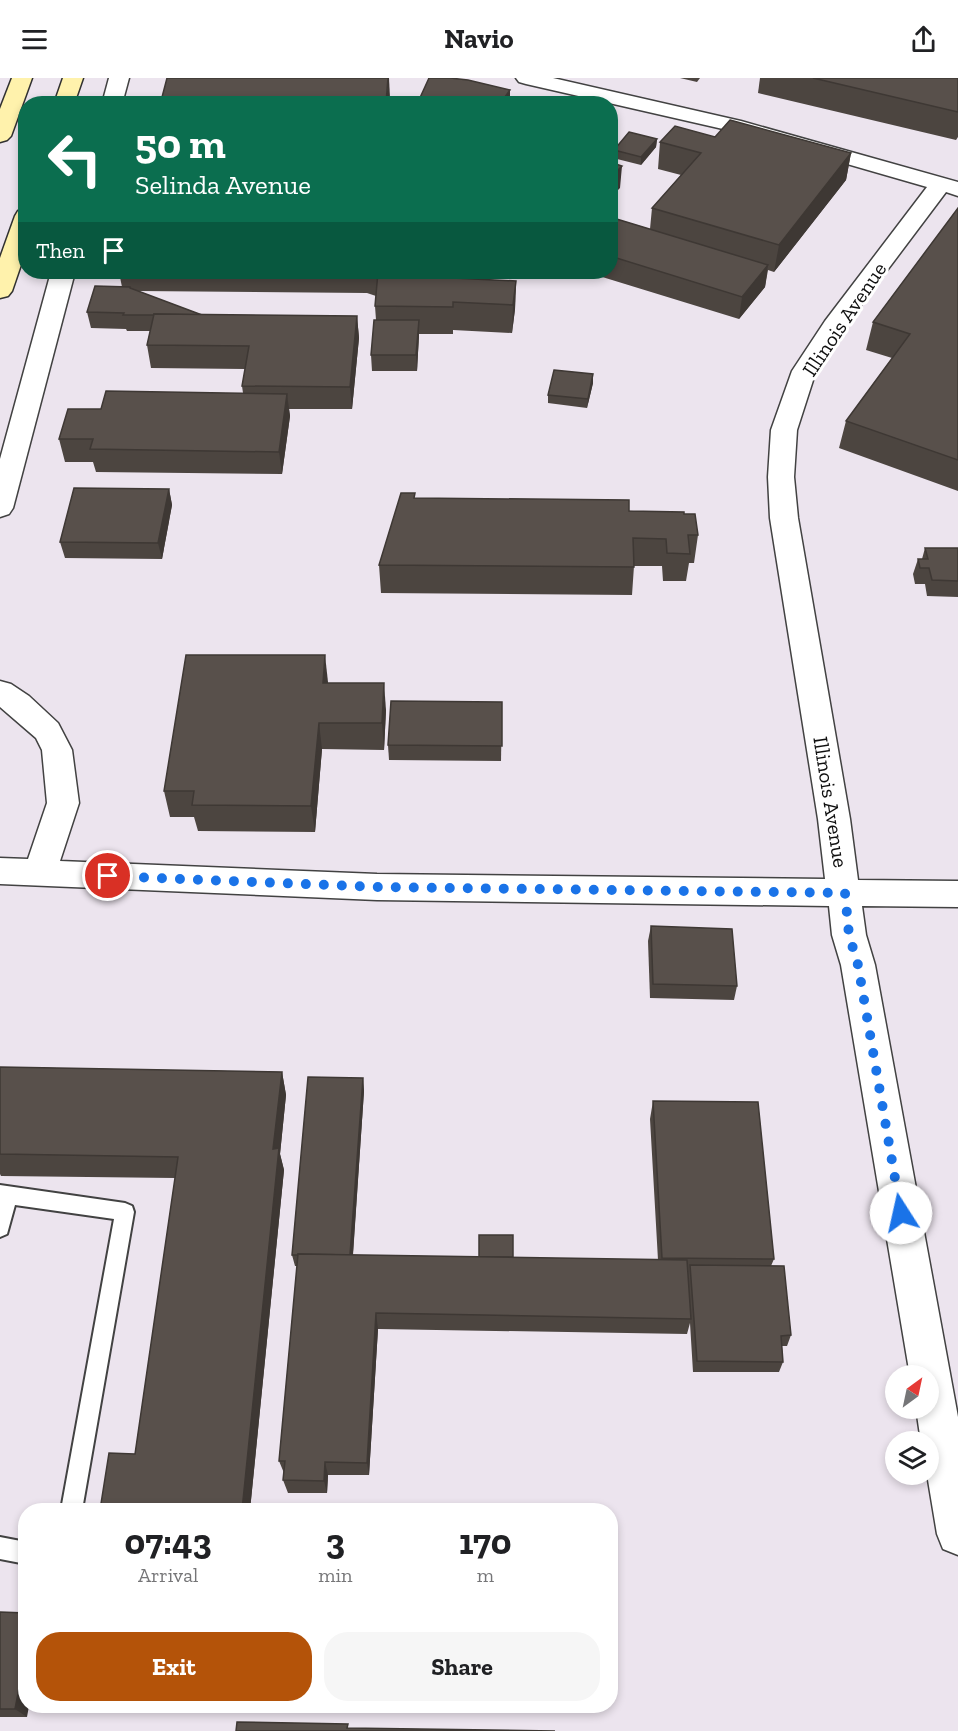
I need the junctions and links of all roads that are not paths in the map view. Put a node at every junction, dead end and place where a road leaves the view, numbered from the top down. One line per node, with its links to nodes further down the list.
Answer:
1 (22, 78): 9 (main road)
2 (73, 78): 5 (main road)
3 (119, 78): 6 (street)
4 (526, 78): 7 (street)
5 (67, 96)
6 (114, 96)
7 (605, 96)
8 (618, 99): 10 (street)
9 (0, 136)
10 (950, 187): 18 (street, Illinois Avenue)
11 (18, 239): 13 (main road)
12 (61, 279): 14 (street)
13 (0, 291)
14 (0, 508)
15 (0, 692): 17 (street)
16 (0, 871): 17 (street)
17 (40, 873): 18 (street)
18 (845, 893): 19 (street); 22 (street, Illinois Avenue)
19 (958, 894)
20 (4, 1196): 21 (lane); 23 (lane)
21 (0, 1228)
22 (950, 1438): 24 (street, Illinois Avenue)
23 (73, 1503)
24 (958, 1534)
25 (0, 1548): 26 (lane)
26 (18, 1551)

